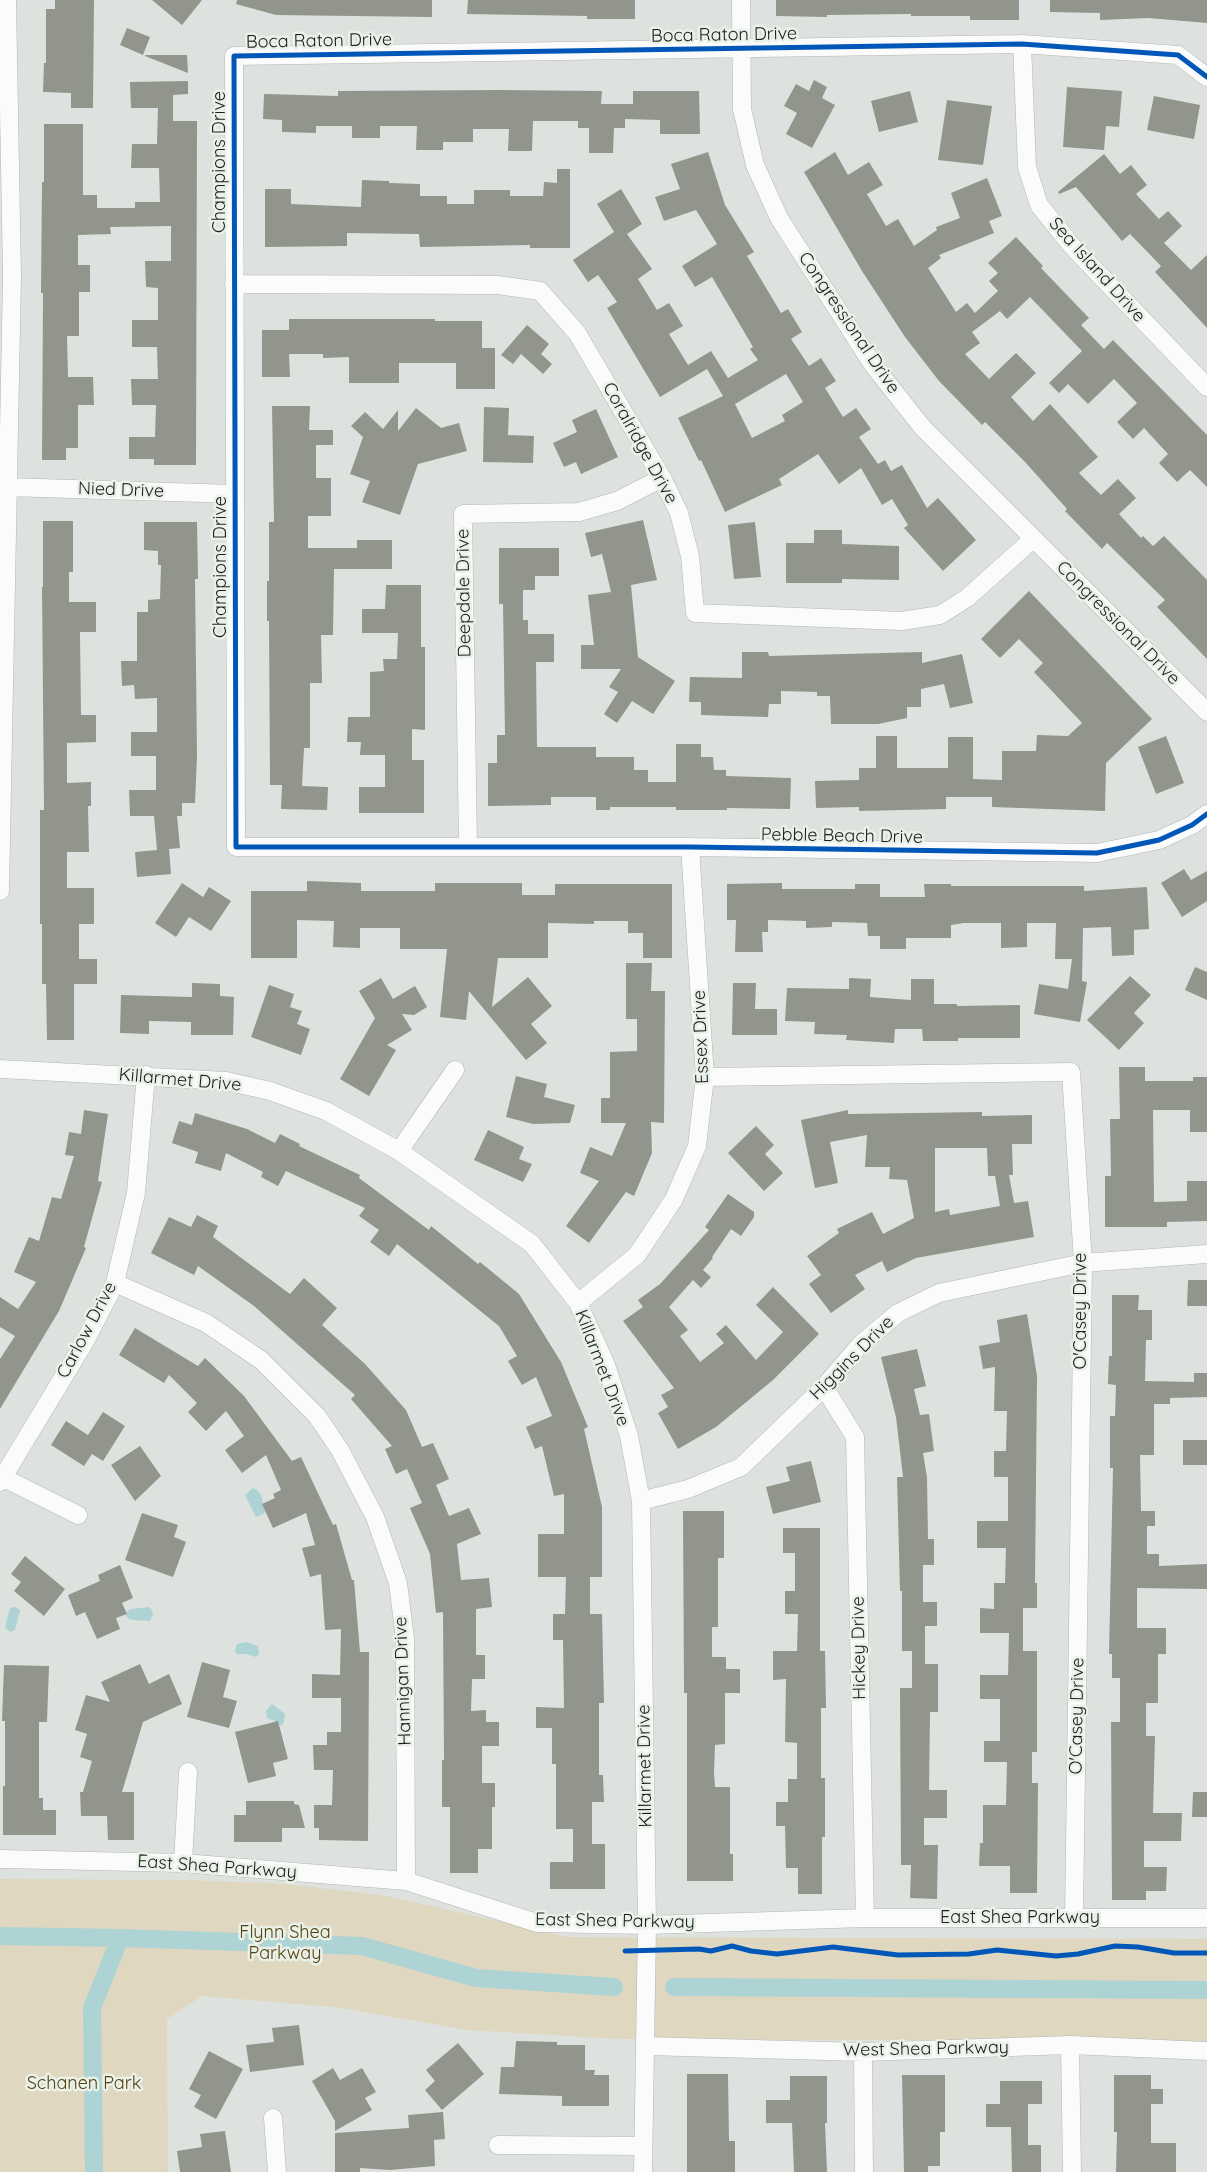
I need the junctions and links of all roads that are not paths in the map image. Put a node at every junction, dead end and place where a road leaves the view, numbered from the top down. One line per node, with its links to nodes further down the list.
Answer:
1 (7, 0): 10 (street)
2 (742, 0): 4 (street, Congressional Drive)
3 (1022, 44): 4 (street, Boca Raton Drive); 6 (street, Boca Raton Drive); 8 (street, Sea Island Drive)
4 (741, 49): 5 (street, Boca Raton Drive); 12 (street, Congressional Drive)
5 (234, 56): 7 (street, Champions Drive)
6 (1207, 77)
7 (234, 284): 9 (street, Coralridge Drive); 11 (street, Champions Drive)
8 (1207, 387)
9 (662, 478): 12 (street, Coralridge Drive); 15 (street, Deepdale Drive)
10 (6, 486): 11 (street, Nied Drive); 17 (street)
11 (235, 494): 15 (street, Champions Drive)
12 (1033, 539): 13 (street, Congressional Drive)
13 (1207, 712)
14 (1207, 814): 16 (street, Pebble Beach Drive)
15 (468, 847): 16 (street, Pebble Beach Drive)
16 (690, 847): 21 (street, Essex Drive)
17 (0, 891)
18 (0, 1069): 20 (street, Killarmet Drive)
19 (455, 1070): 22 (street)
20 (146, 1075): 22 (street, Killarmet Drive); 25 (street, Carlow Drive)
21 (705, 1077): 24 (street, O'Casey Drive); 26 (street, Essex Drive)
22 (399, 1151): 26 (street, Killarmet Drive)
23 (1207, 1254): 24 (street, Higgins Drive)
24 (1083, 1263): 27 (street, Higgins Drive); 35 (street, O'Casey Drive)
25 (115, 1283): 28 (street, Carlow Drive); 34 (street, Hannigan Drive)
26 (578, 1303): 29 (street, Killarmet Drive)
27 (824, 1386): 29 (street, Higgins Drive); 36 (street, Hickey Drive)
28 (1, 1479): 30 (street)
29 (641, 1501): 38 (street, Killarmet Drive)
30 (78, 1514)
31 (188, 1772): 33 (street)
32 (0, 1859): 33 (street, East Shea Parkway)
33 (183, 1863): 34 (street, East Shea Parkway)
34 (406, 1882): 38 (street, East Shea Parkway)
35 (1074, 1917): 36 (street, East Shea Parkway); 37 (street, East Shea Parkway)
36 (865, 1918): 38 (street, East Shea Parkway)
37 (1207, 1918)
38 (648, 1924): 40 (street, Killarmet Drive)
39 (1070, 2045): 41 (street, West Shea Parkway); 42 (street, West Shea Parkway); 49 (street)
40 (646, 2046): 42 (street, West Shea Parkway); 45 (street, Killarmet Drive)
41 (1207, 2051)
42 (863, 2052): 48 (street)
43 (273, 2118): 46 (street)
44 (498, 2145): 45 (street)
45 (643, 2146): 47 (street, Killarmet Drive)
46 (277, 2172)
47 (643, 2172)
48 (864, 2172)
49 (1072, 2172)

